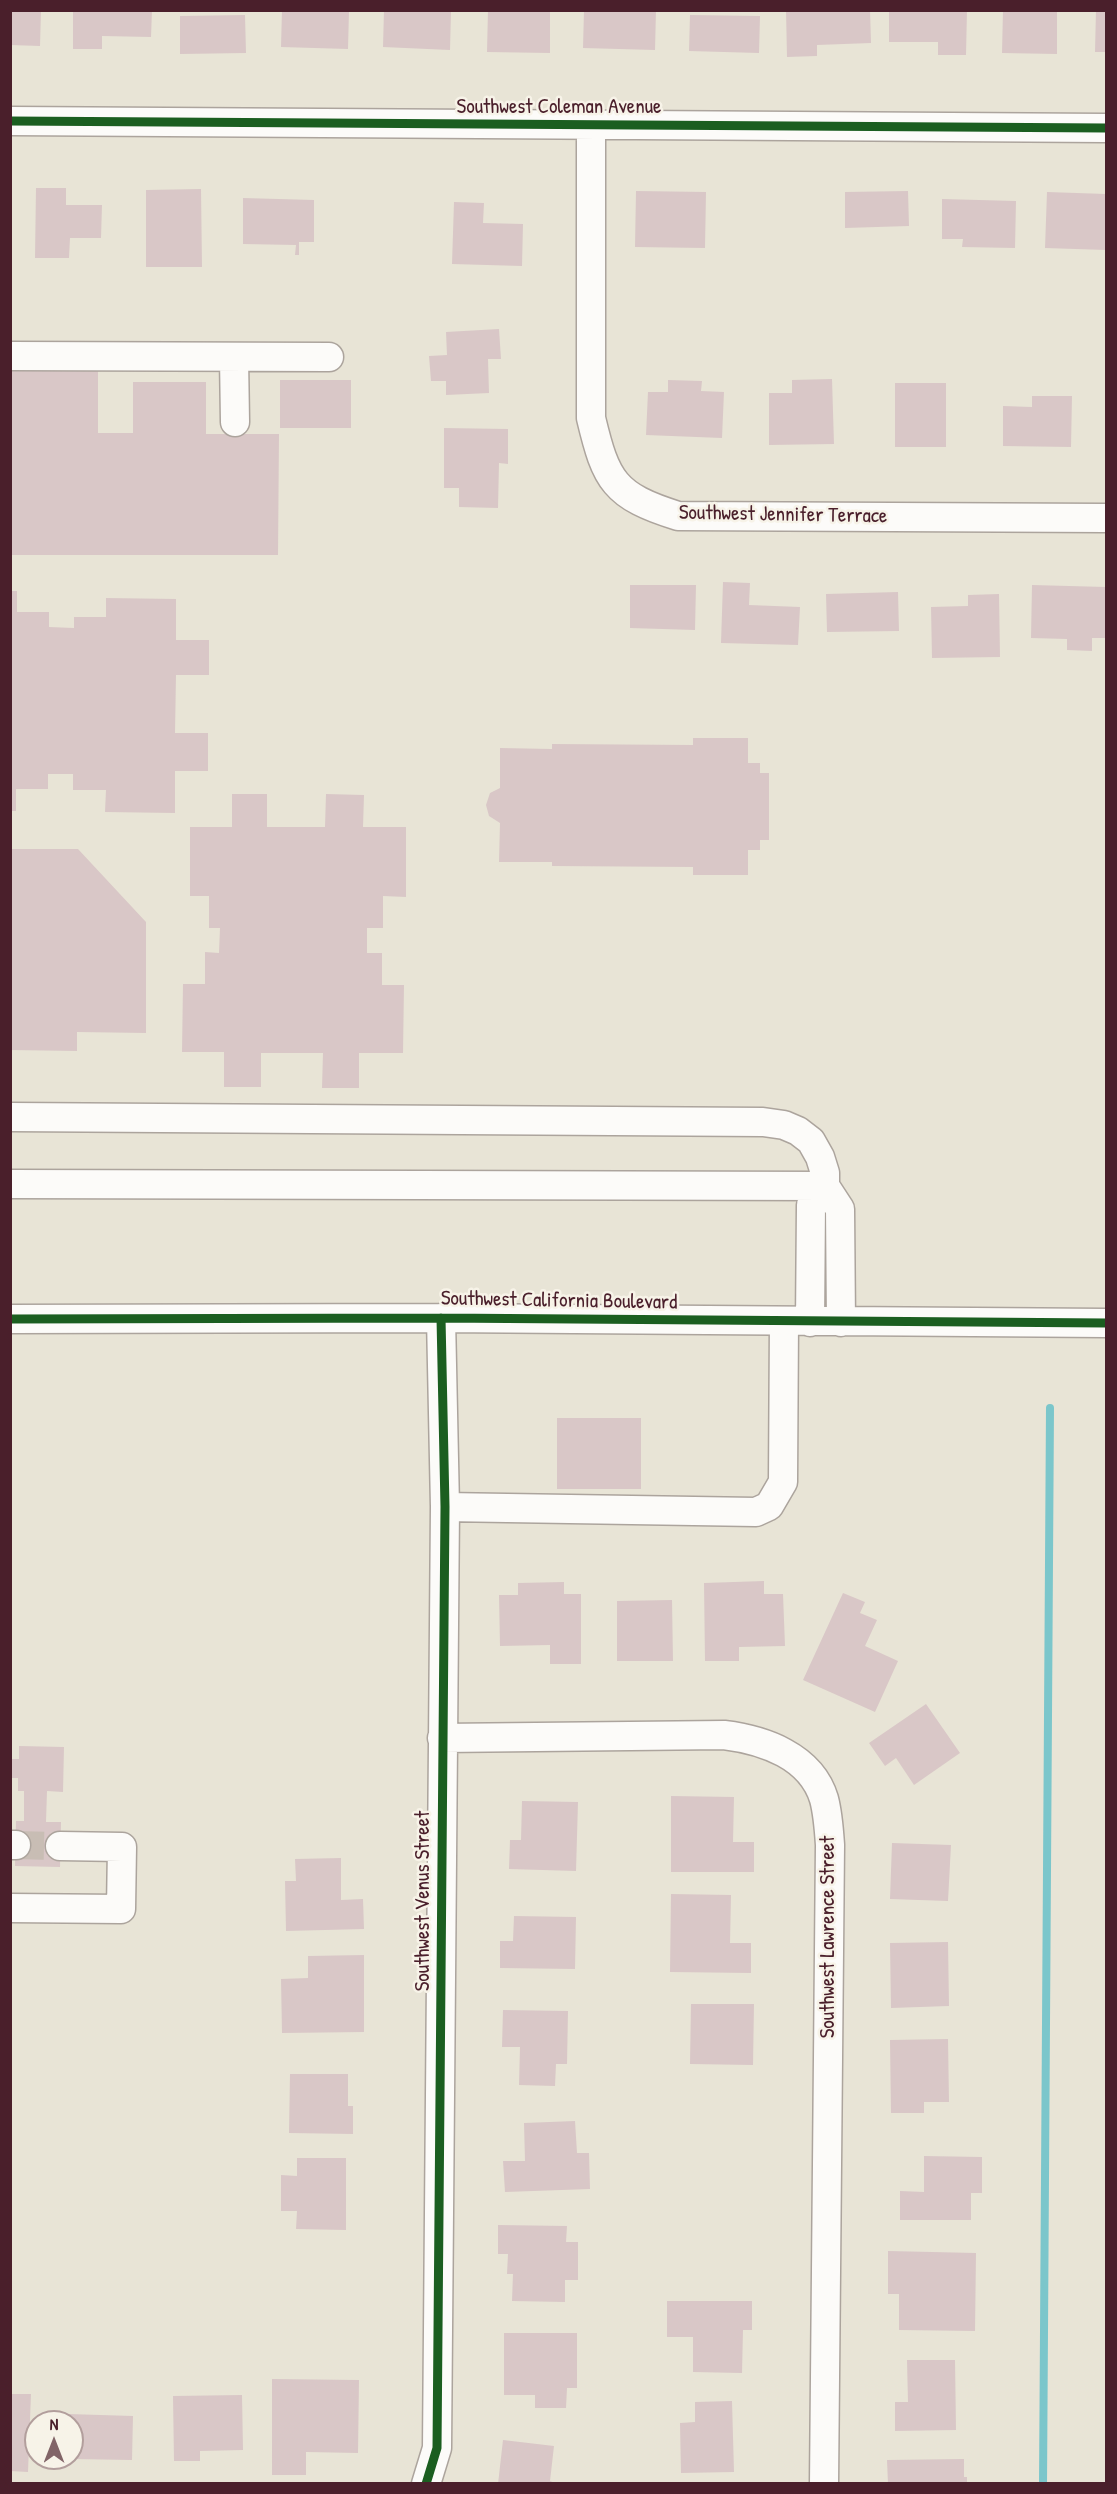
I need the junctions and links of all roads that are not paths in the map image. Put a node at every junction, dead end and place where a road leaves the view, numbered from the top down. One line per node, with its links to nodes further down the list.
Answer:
1 (10, 121): 2 (street, Southwest Coleman Avenue)
2 (591, 125): 3 (street, Southwest Coleman Avenue); 8 (street, Southwest Jennifer Terrace)
3 (1107, 128)
4 (10, 356): 5 (street)
5 (234, 357): 6 (street); 7 (street)
6 (329, 357)
7 (235, 422)
8 (1107, 518)
9 (10, 1117): 11 (street)
10 (10, 1184): 11 (street)
11 (825, 1186): 14 (street); 15 (street)
12 (441, 1318): 13 (street, Southwest California Boulevard); 14 (street, Southwest California Boulevard); 17 (street, Southwest Venus Street)
13 (10, 1319)
14 (797, 1321): 15 (street, Southwest California Boulevard); 17 (street)
15 (841, 1322): 16 (street, Southwest California Boulevard)
16 (1107, 1323)
17 (445, 1507): 18 (street, Southwest Venus Street)
18 (442, 1738): 21 (street, Southwest Venus Street); 22 (street, Southwest Lawrence Street)
19 (60, 1846): 20 (street)
20 (10, 1908)
21 (426, 2484)
22 (824, 2484)

